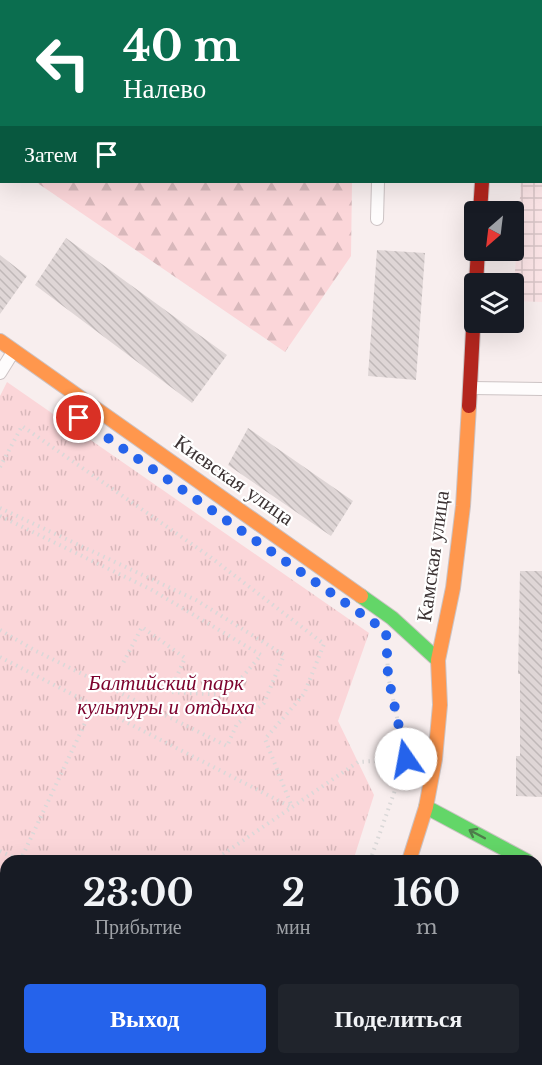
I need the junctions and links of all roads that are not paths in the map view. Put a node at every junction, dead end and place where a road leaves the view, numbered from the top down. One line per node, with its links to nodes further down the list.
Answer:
1 (378, 183): 4 (lane)
2 (482, 183): 3 (main road)
3 (481, 201)
4 (376, 219)
5 (473, 333): 9 (main road, Камская улица)
6 (0, 341): 7 (main road, Киевская улица)
7 (14, 351): 8 (lane); 11 (main road, Киевская улица)
8 (0, 373)
9 (469, 388): 10 (lane); 11 (main road, Камская улица)
10 (542, 389)
11 (438, 660): 12 (main road, Камская улица)
12 (426, 807): 13 (main road, Камская улица); 14 (main road, one-way to 12)
13 (412, 855)
14 (516, 855)

